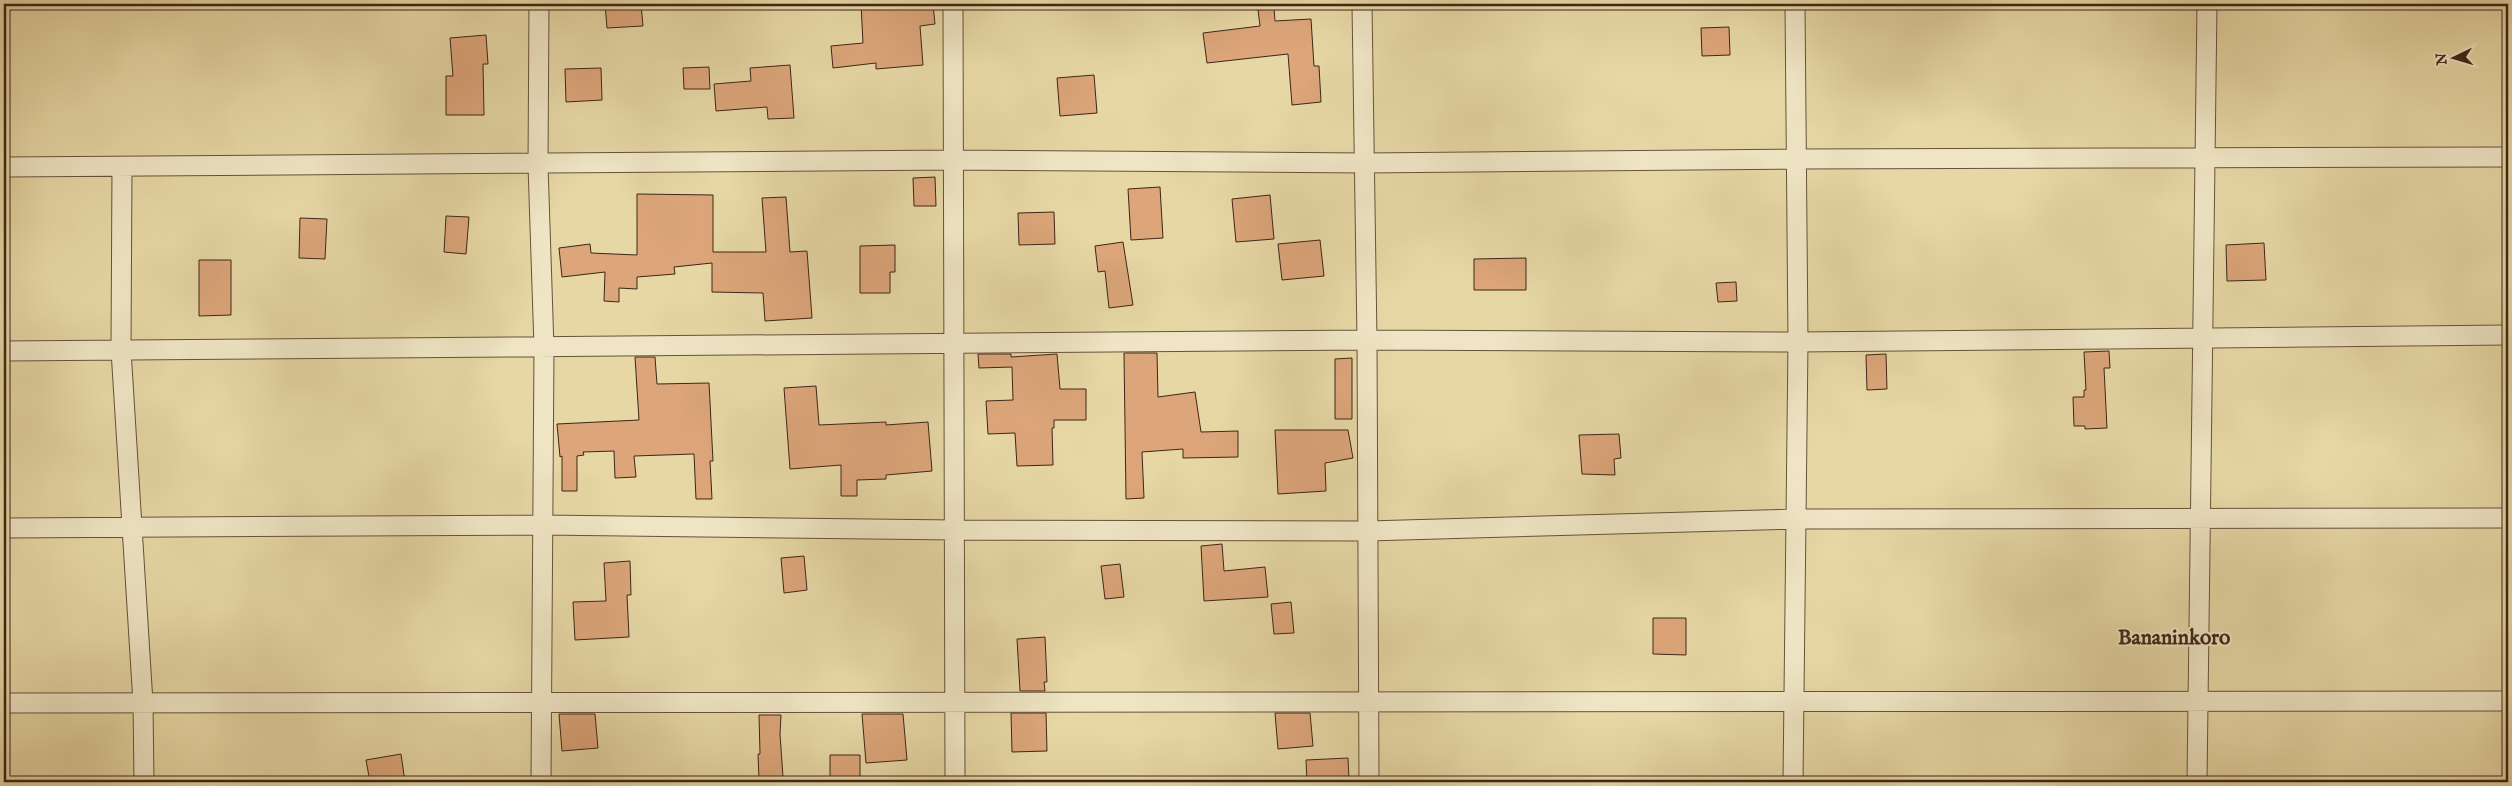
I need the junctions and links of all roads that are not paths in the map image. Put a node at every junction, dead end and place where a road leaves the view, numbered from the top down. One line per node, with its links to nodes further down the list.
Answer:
1 (538, 4): 11 (street)
2 (954, 4): 9 (street)
3 (1362, 4): 10 (street)
4 (1795, 4): 8 (street)
5 (2206, 4): 7 (street)
6 (2508, 157): 7 (street)
7 (2206, 158): 8 (street); 15 (street)
8 (1797, 159): 10 (street); 17 (street)
9 (954, 160): 10 (street); 11 (street); 18 (street)
10 (1365, 163): 16 (street)
11 (538, 165): 13 (street); 19 (street)
12 (4, 167): 13 (street)
13 (122, 167): 20 (street)
14 (2508, 335): 15 (street)
15 (2204, 336): 17 (street); 24 (street)
16 (1367, 340): 17 (street); 18 (street); 29 (street)
17 (1798, 342): 23 (street)
18 (954, 344): 19 (street); 28 (street)
19 (544, 348): 20 (street); 25 (street)
20 (121, 350): 21 (street); 26 (street)
21 (4, 351)
22 (2508, 518): 24 (street)
23 (1795, 519): 24 (street); 29 (street); 32 (street)
24 (2200, 520): 35 (street)
25 (542, 526): 26 (street); 28 (street); 30 (street)
26 (133, 527): 27 (street); 37 (street)
27 (4, 528)
28 (955, 530): 29 (street); 34 (street)
29 (1368, 531): 31 (street)
30 (542, 701): 34 (street); 37 (street); 39 (street)
31 (1368, 701): 32 (street); 34 (street); 41 (street)
32 (1794, 701): 35 (street); 42 (street)
33 (2508, 701): 35 (street)
34 (955, 702): 40 (street)
35 (2198, 702): 43 (street)
36 (4, 703): 37 (street)
37 (143, 703): 38 (street)
38 (144, 782)
39 (541, 782)
40 (955, 782)
41 (1369, 782)
42 (1793, 782)
43 (2197, 782)

